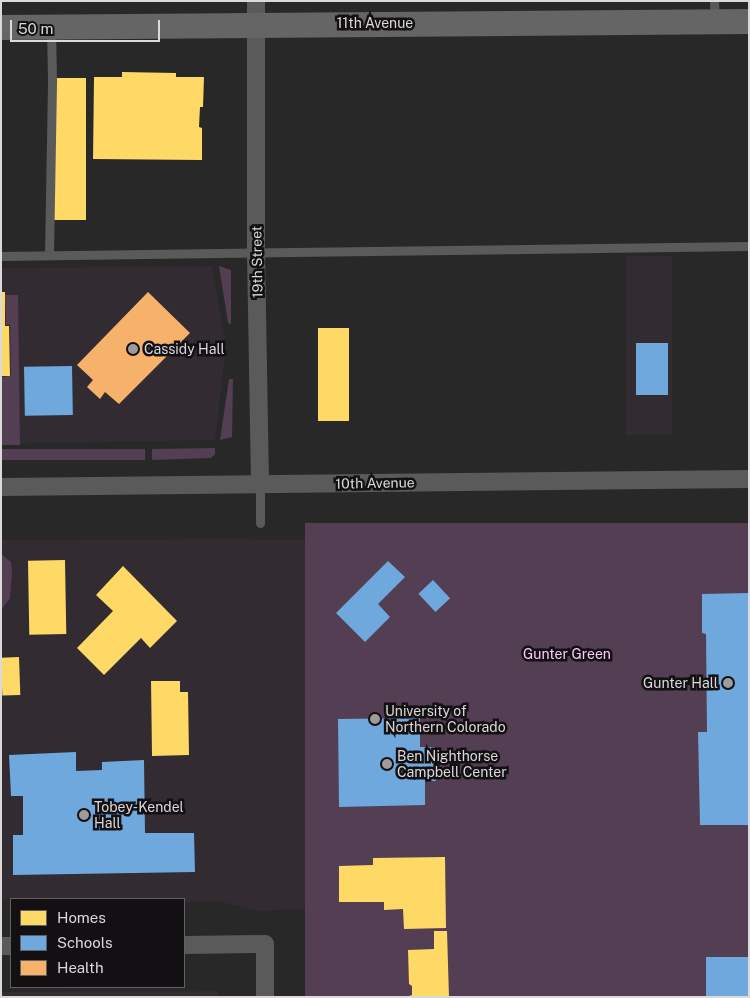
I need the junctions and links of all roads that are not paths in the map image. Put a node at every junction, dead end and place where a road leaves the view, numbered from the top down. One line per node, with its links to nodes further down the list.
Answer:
1 (715, 11): 2 (main road, 11th Avenue); 3 (main road, 11th Avenue)
2 (256, 13): 5 (main road, 11th Avenue); 7 (street, 19th Street)
3 (749, 21)
4 (1, 27): 5 (main road, 11th Avenue)
5 (51, 27): 8 (lane)
6 (749, 246): 7 (lane)
7 (256, 253): 8 (lane); 11 (street, 19th Street)
8 (48, 255): 9 (lane)
9 (1, 256)
10 (749, 479): 11 (street, 10th Avenue)
11 (260, 484): 12 (street, 10th Avenue); 13 (lane, 19th Street)
12 (1, 486)
13 (260, 523)
14 (185, 945): 15 (street)
15 (265, 997)

